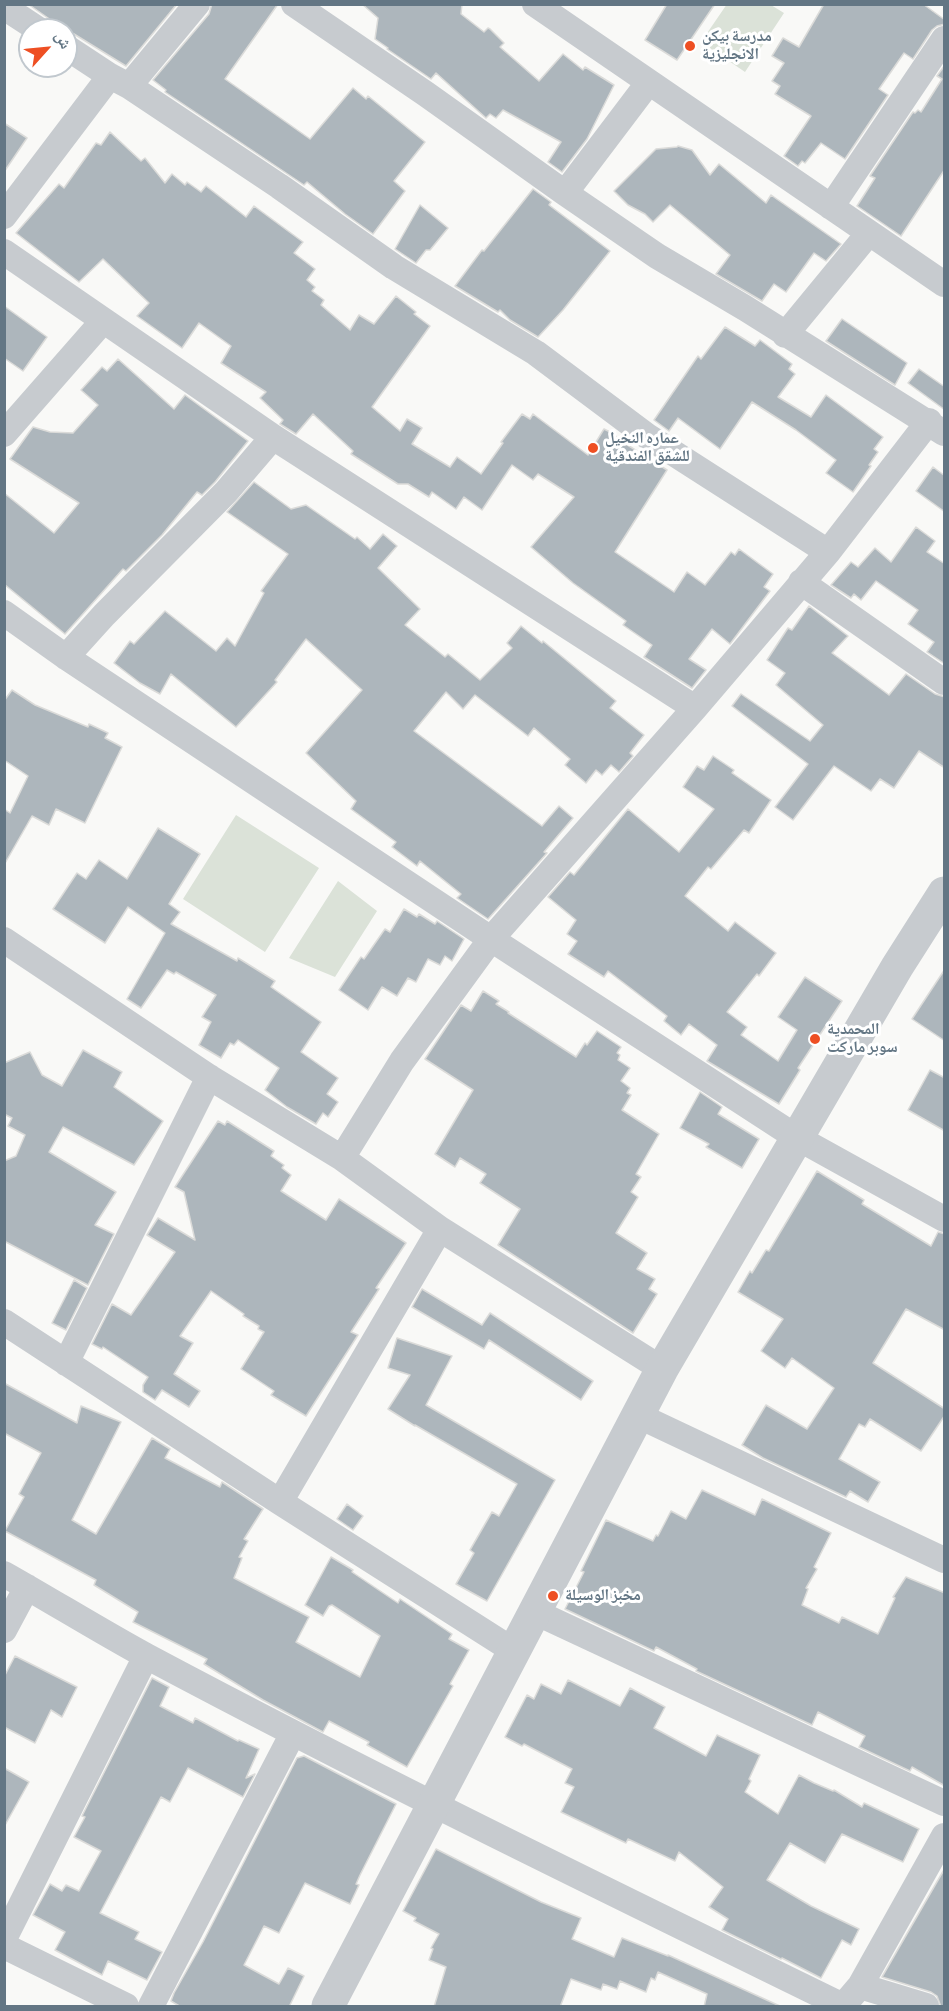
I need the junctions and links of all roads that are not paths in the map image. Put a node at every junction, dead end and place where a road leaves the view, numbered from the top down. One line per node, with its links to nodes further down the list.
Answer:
1 (197, 4): 8 (street)
2 (294, 4): 10 (street)
3 (535, 4): 9 (street)
4 (4, 7): 5 (street)
5 (21, 18)
6 (945, 39): 11 (street)
7 (78, 55): 8 (street)
8 (119, 81): 12 (street); 21 (street)
9 (649, 82): 10 (street); 11 (street)
10 (565, 194): 17 (street)
11 (831, 207): 13 (street)
12 (4, 216)
13 (869, 233): 15 (street); 17 (street)
14 (4, 252): 16 (street)
15 (945, 284)
16 (103, 321): 19 (street); 20 (street)
17 (785, 335): 18 (street)
18 (937, 427): 21 (street)
19 (4, 434)
20 (273, 437): 24 (street); 26 (street)
21 (828, 552): 22 (street)
22 (801, 582): 25 (street); 26 (street)
23 (4, 613): 24 (street)
24 (66, 657): 28 (street)
25 (945, 682)
26 (695, 708): 28 (street)
27 (945, 893): 31 (street)
28 (491, 939): 31 (street); 32 (street)
29 (4, 940): 30 (street)
30 (209, 1077): 32 (street); 36 (street)
31 (796, 1137): 33 (street); 37 (street)
32 (342, 1158): 34 (street)
33 (945, 1219)
34 (440, 1229): 37 (street); 39 (street)
35 (4, 1322): 36 (street)
36 (66, 1363): 39 (street)
37 (662, 1369): 38 (street)
38 (637, 1415): 40 (street); 43 (street)
39 (280, 1502): 45 (street)
40 (945, 1560)
41 (4, 1574): 42 (street)
42 (27, 1587): 44 (street); 46 (street)
43 (535, 1612): 45 (street); 48 (street)
44 (4, 1630)
45 (514, 1651): 49 (street)
46 (146, 1656): 47 (street); 51 (street)
47 (293, 1733): 49 (street); 56 (street)
48 (945, 1803)
49 (434, 1805): 54 (street); 57 (street)
50 (945, 1836): 53 (street)
51 (4, 1939)
52 (4, 1946): 55 (street)
53 (860, 1986): 54 (street); 58 (street)
54 (843, 2006)
55 (126, 2007)
56 (151, 2007)
57 (328, 2007)
58 (926, 2007)

